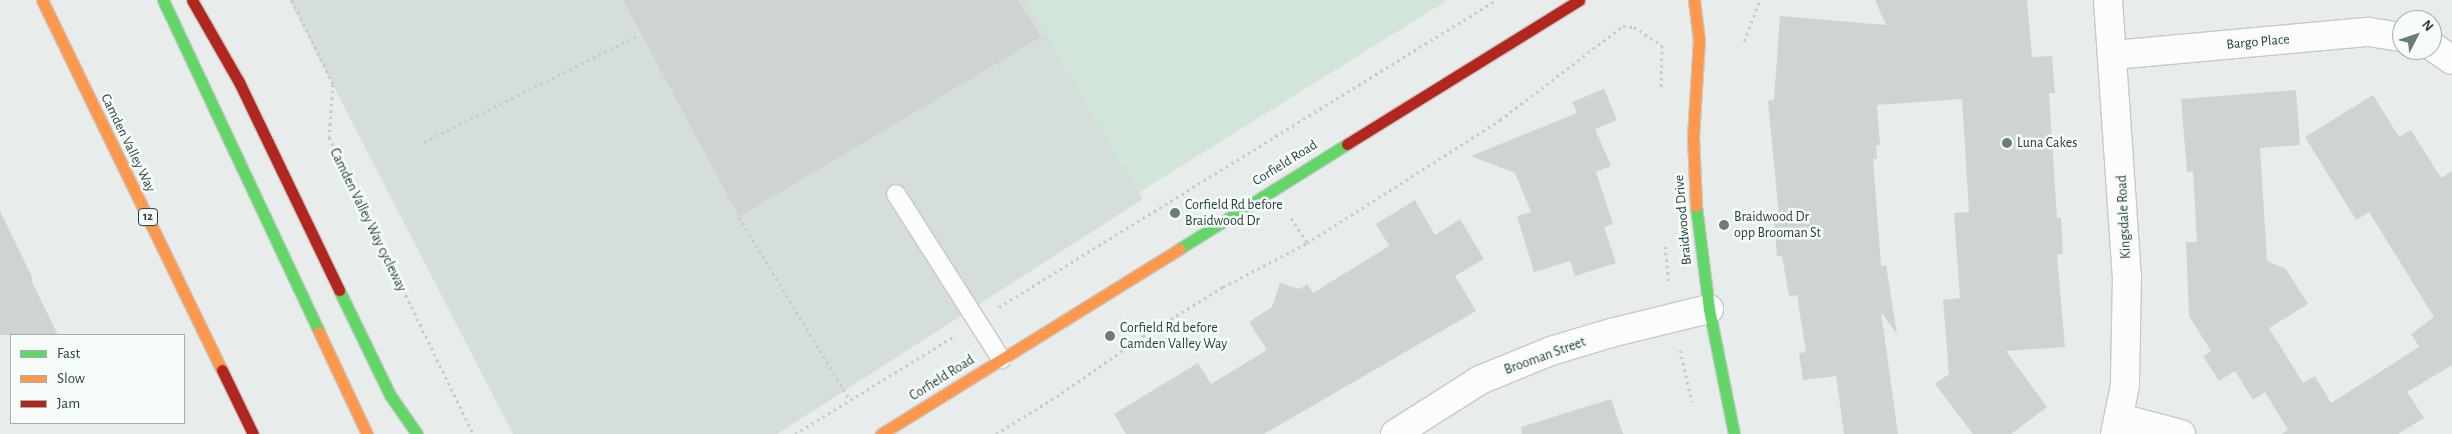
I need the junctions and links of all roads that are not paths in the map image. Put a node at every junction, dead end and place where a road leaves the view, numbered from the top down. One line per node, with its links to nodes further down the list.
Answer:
1 (42, 0): 13 (main road, Camden Valley Way / 12)
2 (163, 0): 14 (main road)
3 (192, 0): 15 (main road)
4 (1579, 0): 11 (main road, Corfield Road)
5 (1694, 0): 10 (main road, Braidwood Drive)
6 (2108, 0): 8 (street, Kingsdale Road)
7 (2392, 35): 8 (street, Bargo Place)
8 (2114, 55): 12 (street, Kingsdale Road)
9 (896, 194): 11 (lane)
10 (1709, 310): 17 (street, Brooman Street); 18 (main road, Braidwood Drive)
11 (1001, 359): 16 (main road, Corfield Road)
12 (2118, 426): 19 (street)
13 (253, 434)
14 (367, 434)
15 (417, 434)
16 (881, 434)
17 (1396, 434)
18 (1734, 434)
19 (2181, 434)

